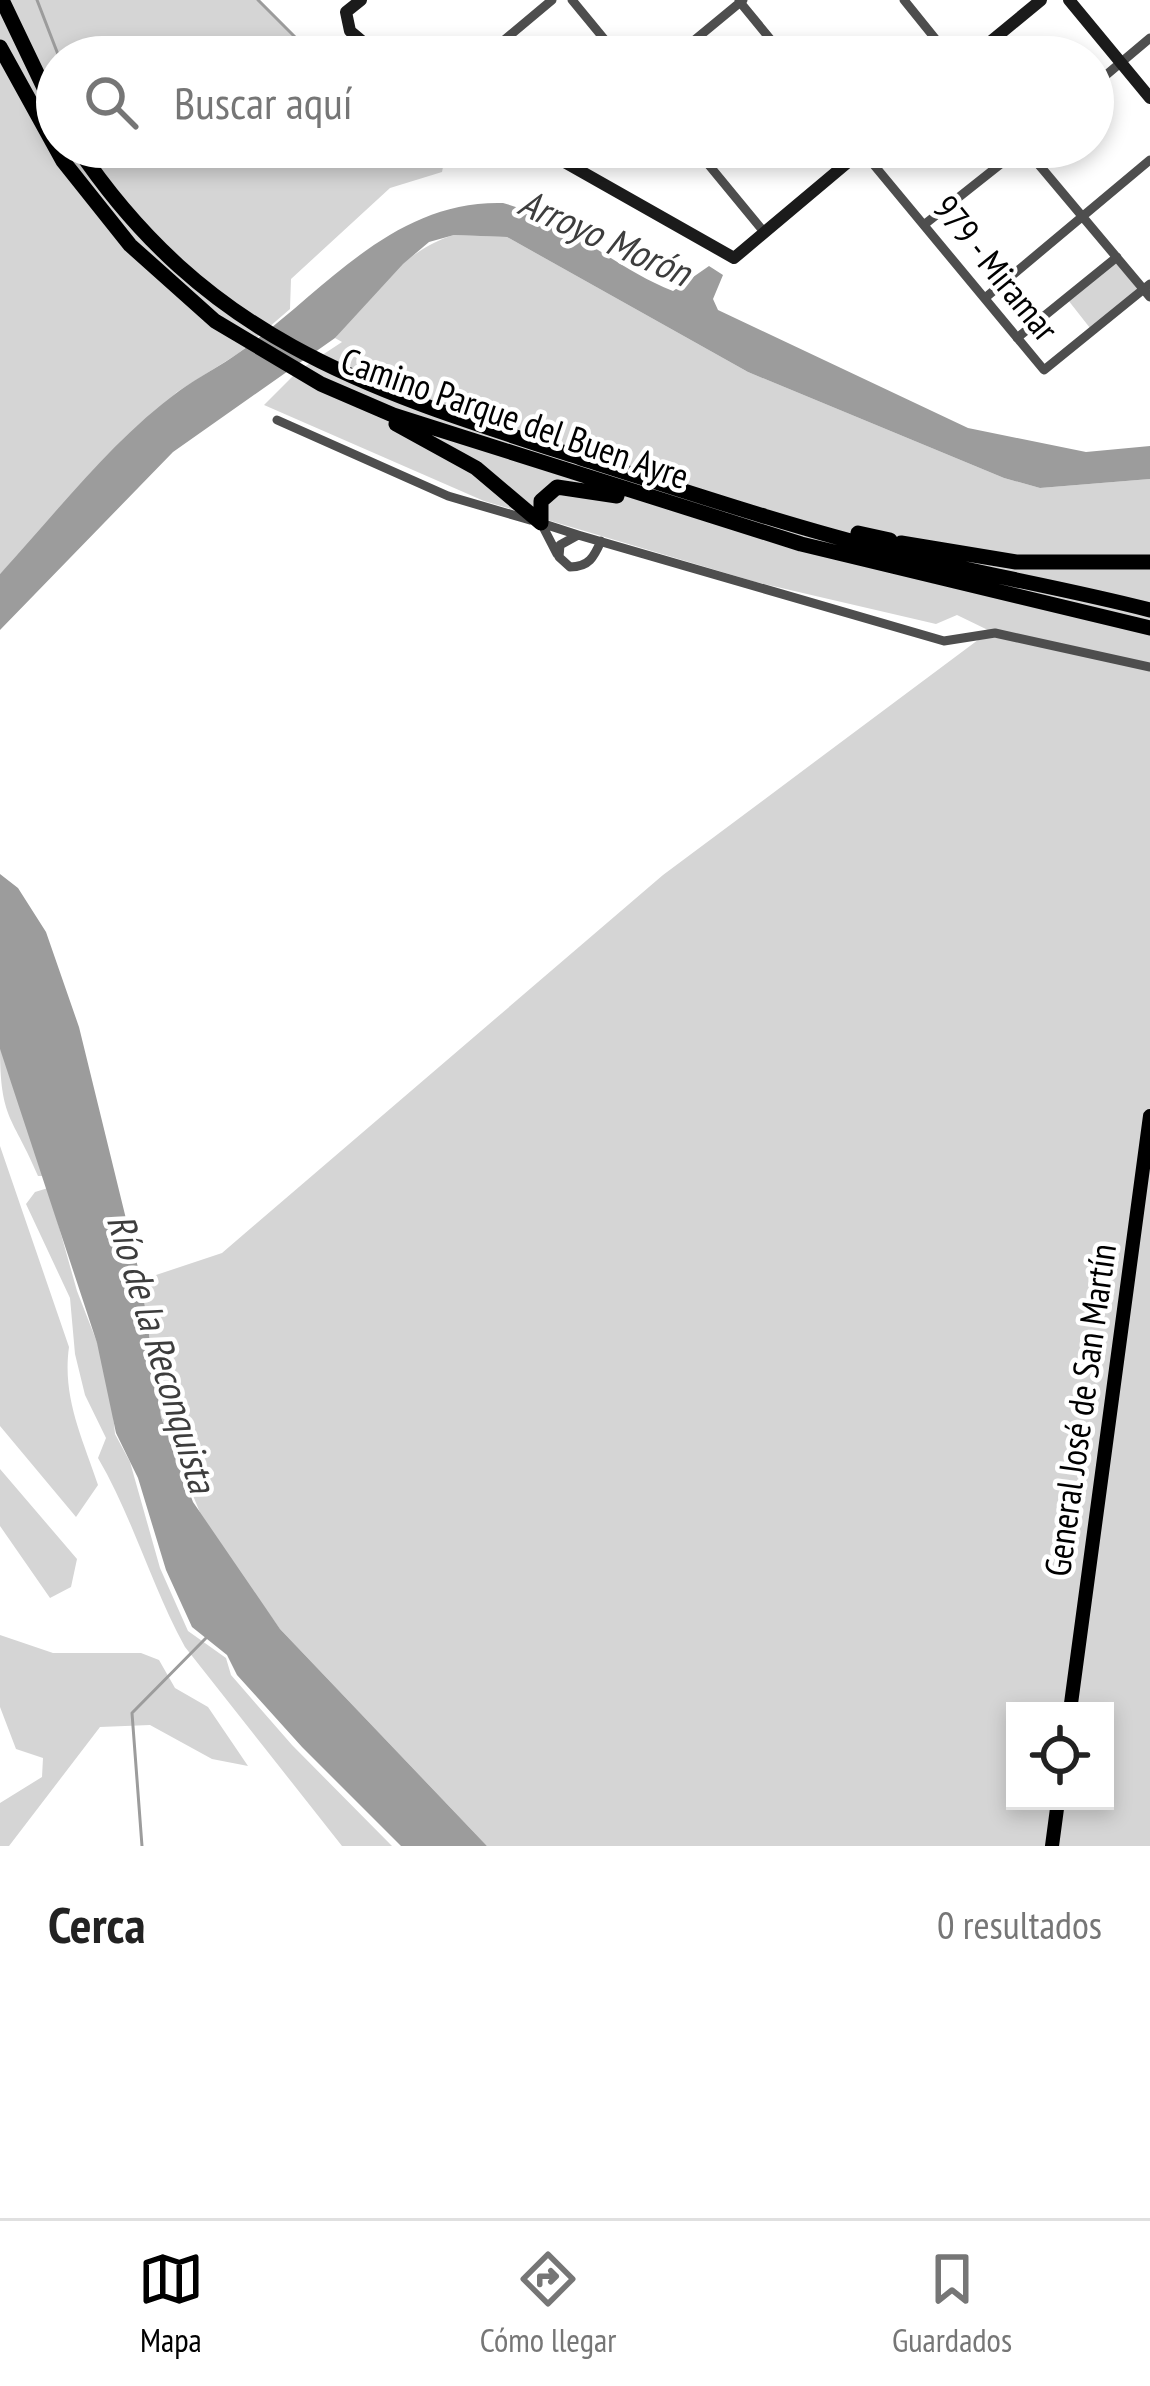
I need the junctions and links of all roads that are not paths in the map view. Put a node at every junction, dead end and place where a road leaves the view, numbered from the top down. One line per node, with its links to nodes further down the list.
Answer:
1 (2, 0): 23 (highway)
2 (361, 0): 9 (street)
3 (552, 0): 11 (street)
4 (572, 0): 12 (street)
5 (904, 0): 15 (street)
6 (1041, 0): 16 (street)
7 (1069, 0): 17 (street)
8 (741, 1): 13 (street); 14 (street)
9 (343, 6): 10 (street)
10 (356, 36)
11 (509, 36)
12 (602, 36)
13 (699, 36)
14 (768, 36)
15 (933, 36)
16 (997, 36)
17 (1099, 36)
18 (1150, 38): 21 (street)
19 (0, 46): 25 (highway, Camino Parque del Buen Ayre)
20 (1114, 54): 21 (street)
21 (1121, 62): 22 (street); 24 (street)
22 (1114, 68)
23 (36, 71)
24 (1150, 98)
25 (36, 117)
26 (1150, 160): 35 (street)
27 (70, 168): 42 (highway, Camino Parque del Buen Ayre)
28 (92, 168): 44 (highway, Camino Parque del Buen Ayre)
29 (588, 168): 37 (street)
30 (711, 168): 37 (street)
31 (839, 168): 37 (street)
32 (879, 168): 36 (street, 979 - Miramar)
33 (996, 168): 36 (street)
34 (1041, 168): 35 (street)
35 (1082, 215): 38 (street); 40 (street)
36 (925, 224): 40 (street, 979 - Miramar)
37 (764, 232)
38 (1117, 257): 39 (street); 41 (street)
39 (1148, 290): 41 (street, 979 - Miramar)
40 (985, 298): 41 (street, 979 - Miramar)
41 (1017, 338)
42 (348, 398): 45 (highway, Camino Parque del Buen Ayre); 46 (highway)
43 (277, 420): 46 (street)
44 (701, 497): 50 (highway); 51 (highway, Camino Parque del Buen Ayre)
45 (679, 507): 46 (highway); 52 (highway, Camino Parque del Buen Ayre)
46 (541, 523): 47 (street); 49 (street)
47 (578, 535): 48 (street); 49 (street)
48 (601, 541): 49 (street); 53 (street)
49 (559, 557)
50 (1150, 562)
51 (1150, 610)
52 (1150, 628)
53 (1150, 667)
54 (1150, 1116): 55 (main road, General José de San Martín)
55 (1071, 1702)
56 (1057, 1810): 57 (main road)
57 (1052, 1846)

